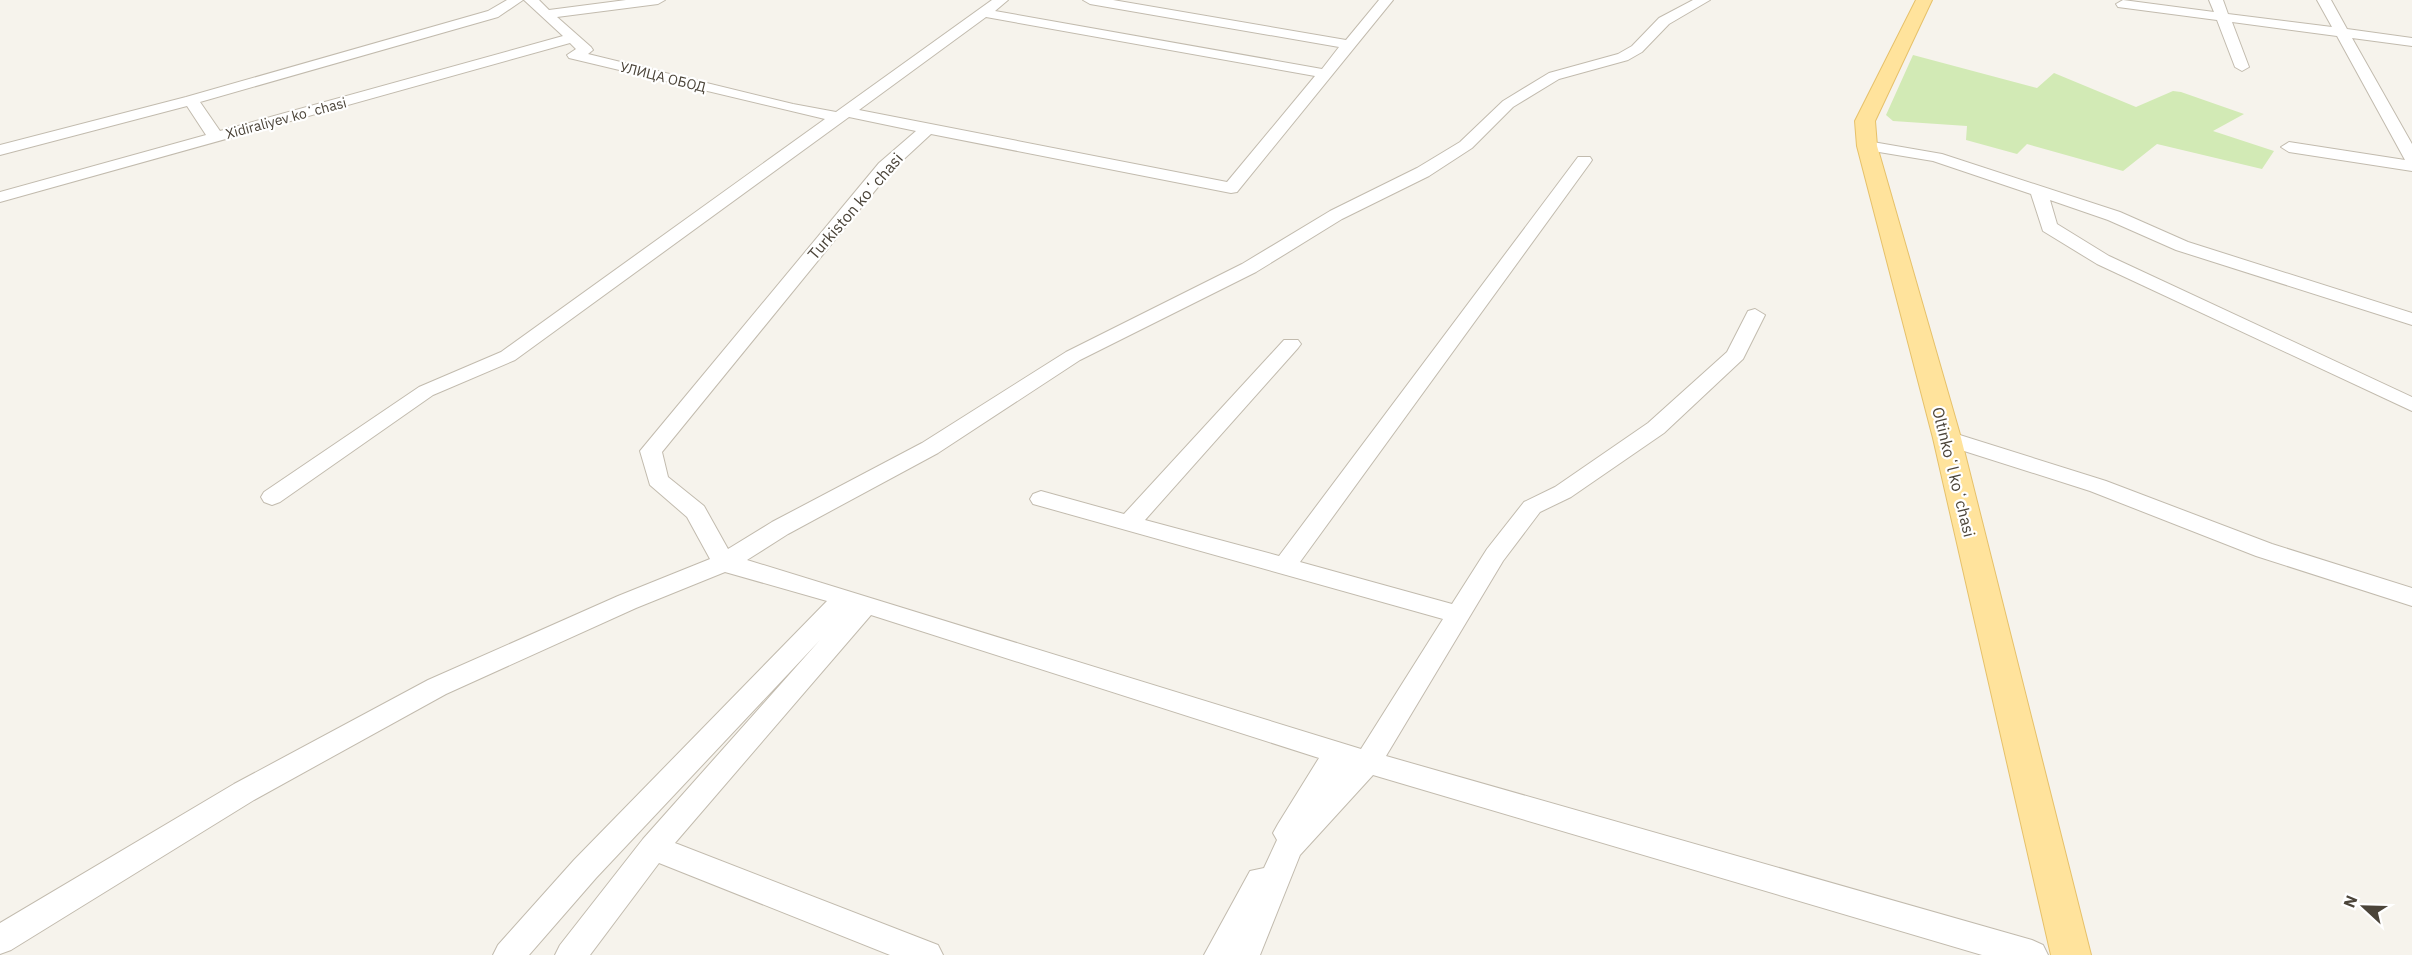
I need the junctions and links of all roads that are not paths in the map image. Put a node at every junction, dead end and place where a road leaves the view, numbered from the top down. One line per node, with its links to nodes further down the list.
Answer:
1 (516, 0): 13 (street)
2 (658, 0): 11 (street)
3 (1001, 0): 12 (street)
4 (1090, 0): 18 (street)
5 (1386, 0): 18 (street)
6 (1703, 0): 41 (street)
7 (1924, 0): 25 (main road, Oltinkoʻl koʻchasi)
8 (2216, 0): 14 (street)
9 (2324, 0): 15 (street)
10 (2123, 4): 14 (street)
11 (538, 6): 13 (street); 16 (street)
12 (985, 13): 20 (street); 22 (street)
13 (493, 14): 21 (street)
14 (2223, 17): 15 (street); 19 (street)
15 (2341, 32): 17 (street); 28 (street)
16 (572, 38): 22 (street, УЛИЦА ОБОД); 24 (street, Xidiraliyev koʻchasi)
17 (2412, 42)
18 (1352, 45): 20 (street)
19 (2242, 66)
20 (1327, 74): 23 (street)
21 (191, 100): 24 (street); 27 (street)
22 (842, 115): 23 (street); 38 (street)
23 (927, 129): 41 (street, Turkiston koʻchasi)
24 (216, 137): 32 (street, Xidiraliyev koʻchasi)
25 (1866, 146): 31 (street); 37 (main road, Oltinkoʻl koʻchasi)
26 (2289, 147): 30 (street)
27 (0, 150)
28 (2412, 158)
29 (1584, 160): 42 (street)
30 (2412, 166)
31 (2038, 190): 34 (street); 36 (street)
32 (0, 197)
33 (1755, 315): 45 (street)
34 (2412, 319)
35 (1291, 344): 40 (street)
36 (2412, 405)
37 (1947, 438): 43 (street); 56 (main road, Oltinkoʻl koʻchasi)
38 (272, 497)
39 (1041, 499): 40 (street)
40 (1129, 524): 42 (street)
41 (724, 563): 44 (street); 49 (street)
42 (1284, 567): 45 (street)
43 (2412, 597)
44 (855, 602): 46 (street); 48 (street); 50 (street)
45 (1457, 614): 47 (street)
46 (1337, 753): 47 (street); 53 (street)
47 (1368, 762): 54 (street); 55 (street)
48 (653, 848): 51 (street); 52 (street)
49 (0, 940)
50 (509, 955)
51 (572, 955)
52 (927, 955)
53 (1220, 955)
54 (1244, 955)
55 (2032, 955)
56 (2071, 955)

